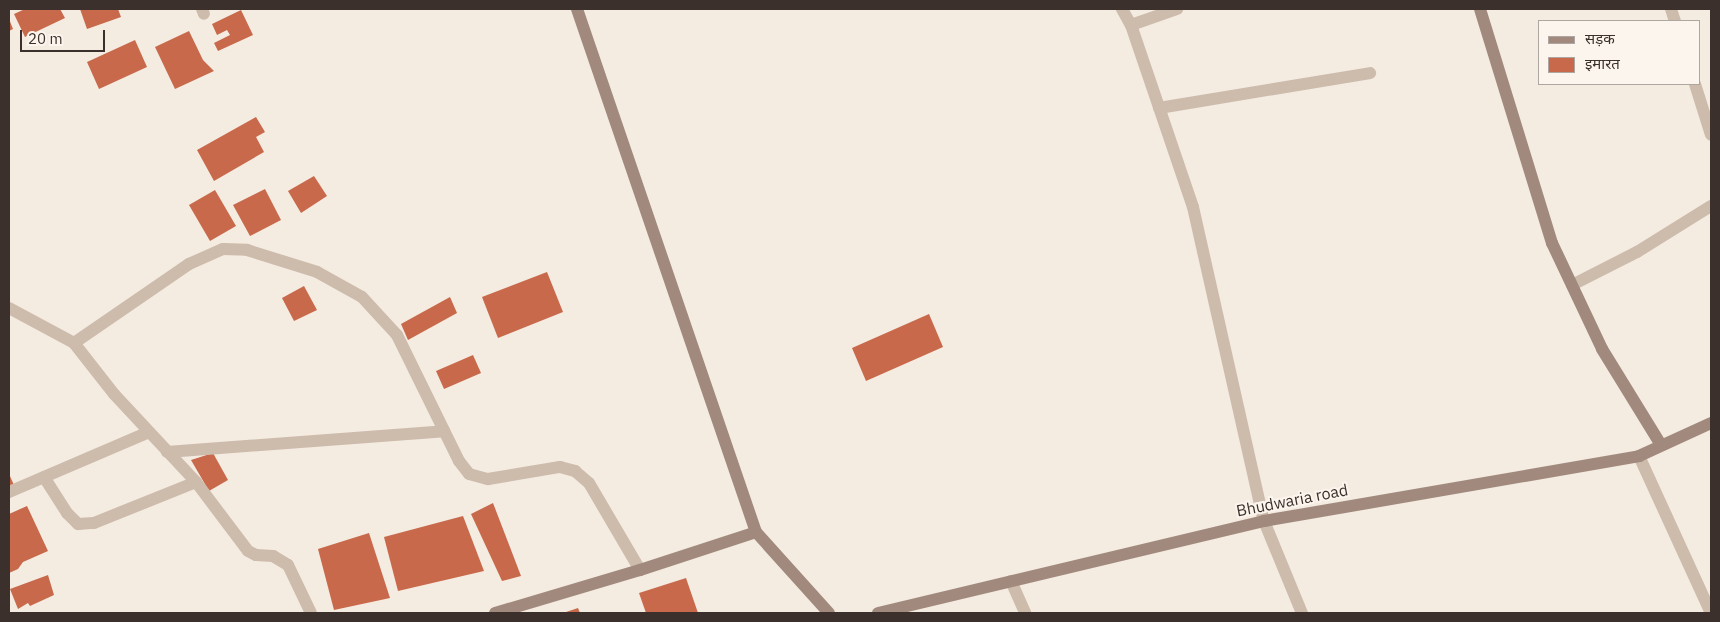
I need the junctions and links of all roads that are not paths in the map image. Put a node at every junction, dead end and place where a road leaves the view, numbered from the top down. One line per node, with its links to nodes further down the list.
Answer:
1 (577, 9): 24 (street)
2 (1122, 9): 5 (street)
3 (1177, 9): 5 (street)
4 (1480, 9): 11 (street)
5 (1131, 25): 8 (street)
6 (1370, 73): 8 (street)
7 (1695, 85): 9 (street)
8 (1159, 108): 23 (street)
9 (1711, 135)
10 (1711, 206): 11 (street)
11 (1572, 284): 17 (street)
12 (9, 308): 13 (street)
13 (74, 343): 15 (street); 16 (street)
14 (1711, 424): 17 (street, Bhudwaria road)
15 (444, 431): 18 (street); 25 (street)
16 (148, 432): 18 (street); 20 (street)
17 (1662, 444): 19 (street, Bhudwaria road)
18 (167, 452): 21 (street)
19 (1639, 456): 23 (street, Bhudwaria road); 33 (street)
20 (44, 477): 21 (street); 22 (street)
21 (196, 482): 27 (street)
22 (9, 492)
23 (1264, 521): 26 (street, Bhudwaria road); 32 (street)
24 (756, 532): 25 (street); 29 (street)
25 (640, 570): 28 (street)
26 (1012, 581): 30 (street, Bhudwaria road); 31 (street)
27 (311, 613)
28 (495, 613)
29 (829, 613)
30 (878, 613)
31 (1025, 613)
32 (1302, 613)
33 (1711, 613)

